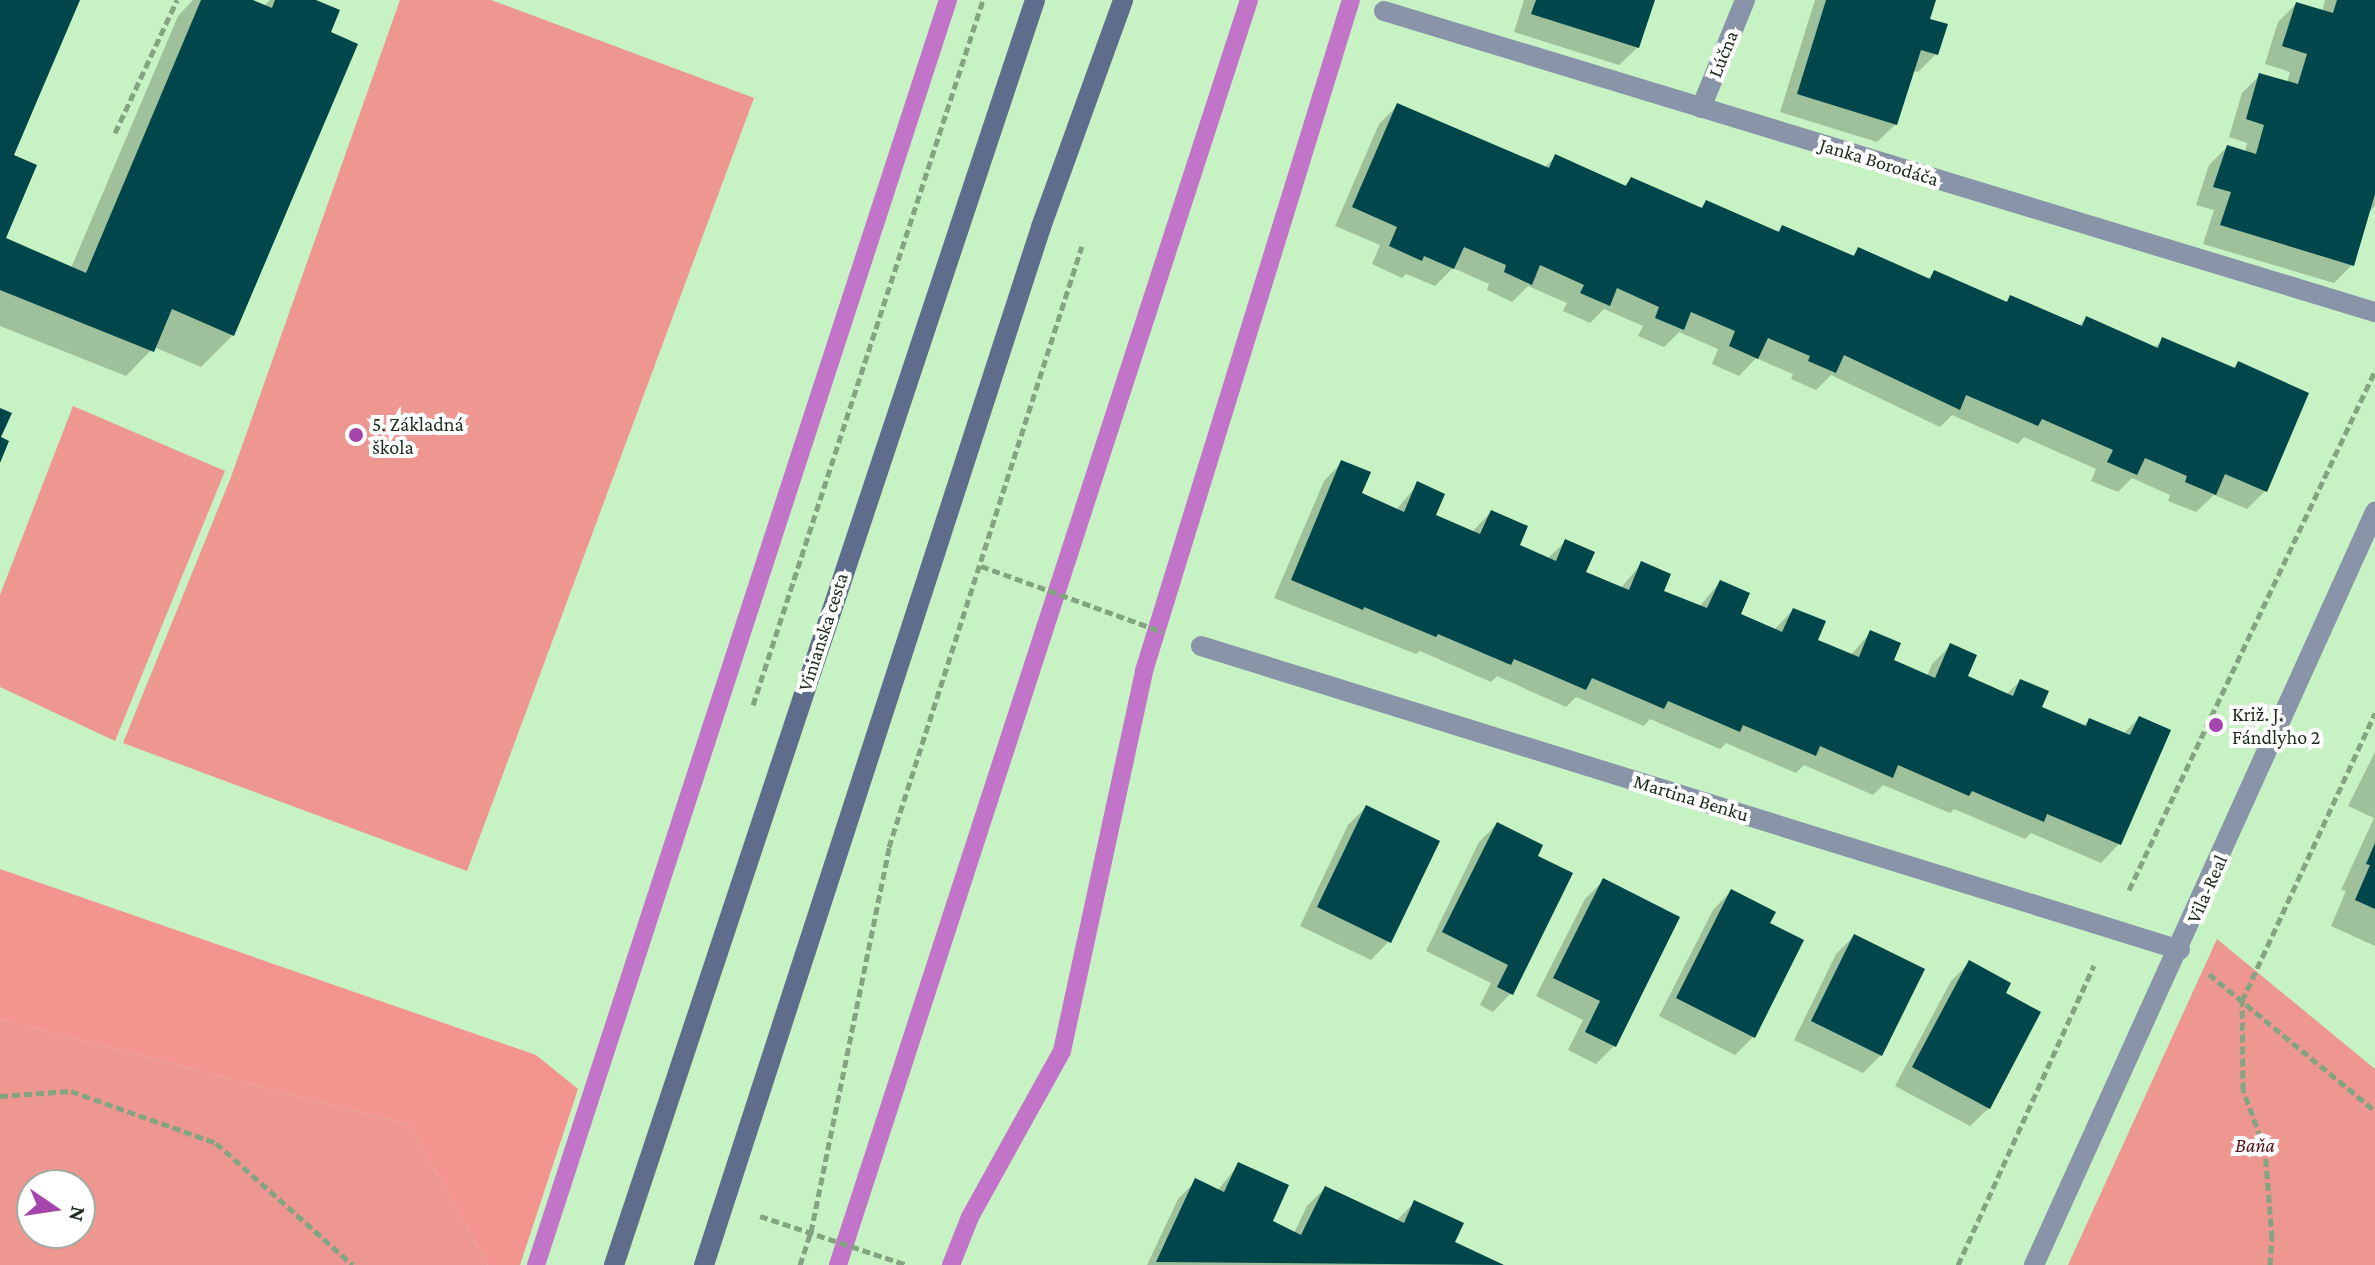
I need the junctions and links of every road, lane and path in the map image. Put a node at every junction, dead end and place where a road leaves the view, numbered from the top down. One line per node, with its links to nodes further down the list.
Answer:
1 (177, 0): 8 (path)
2 (983, 0): 16 (path)
3 (1035, 0): 26 (main road, Vinianska cesta)
4 (1123, 0): 23 (main road)
5 (1745, 0): 7 (street, Lúčna)
6 (1384, 11): 7 (street, Janka Borodáča)
7 (1701, 108): 10 (street, Janka Borodáča)
8 (115, 133)
9 (1085, 238): 24 (path)
10 (2375, 312)
11 (2375, 371): 18 (path)
12 (2375, 512): 19 (street, Vila-Real)
13 (1012, 577): 14 (path)
14 (1123, 617)
15 (1201, 646): 18 (street, Martina Benku)
16 (752, 708)
17 (2375, 713): 20 (path)
18 (2111, 929): 19 (street, Martina Benku); 30 (path)
19 (2180, 950): 20 (path); 31 (street, Vila-Real)
20 (2242, 1001): 22 (path); 32 (path)
21 (0, 1096): 25 (path)
22 (2375, 1111)
23 (724, 1204): 24 (path); 27 (main road)
24 (811, 1232): 28 (path); 29 (path)
25 (353, 1265)
26 (614, 1265)
27 (704, 1265)
28 (800, 1265)
29 (907, 1265)
30 (1958, 1265)
31 (2034, 1265)
32 (2270, 1265)

